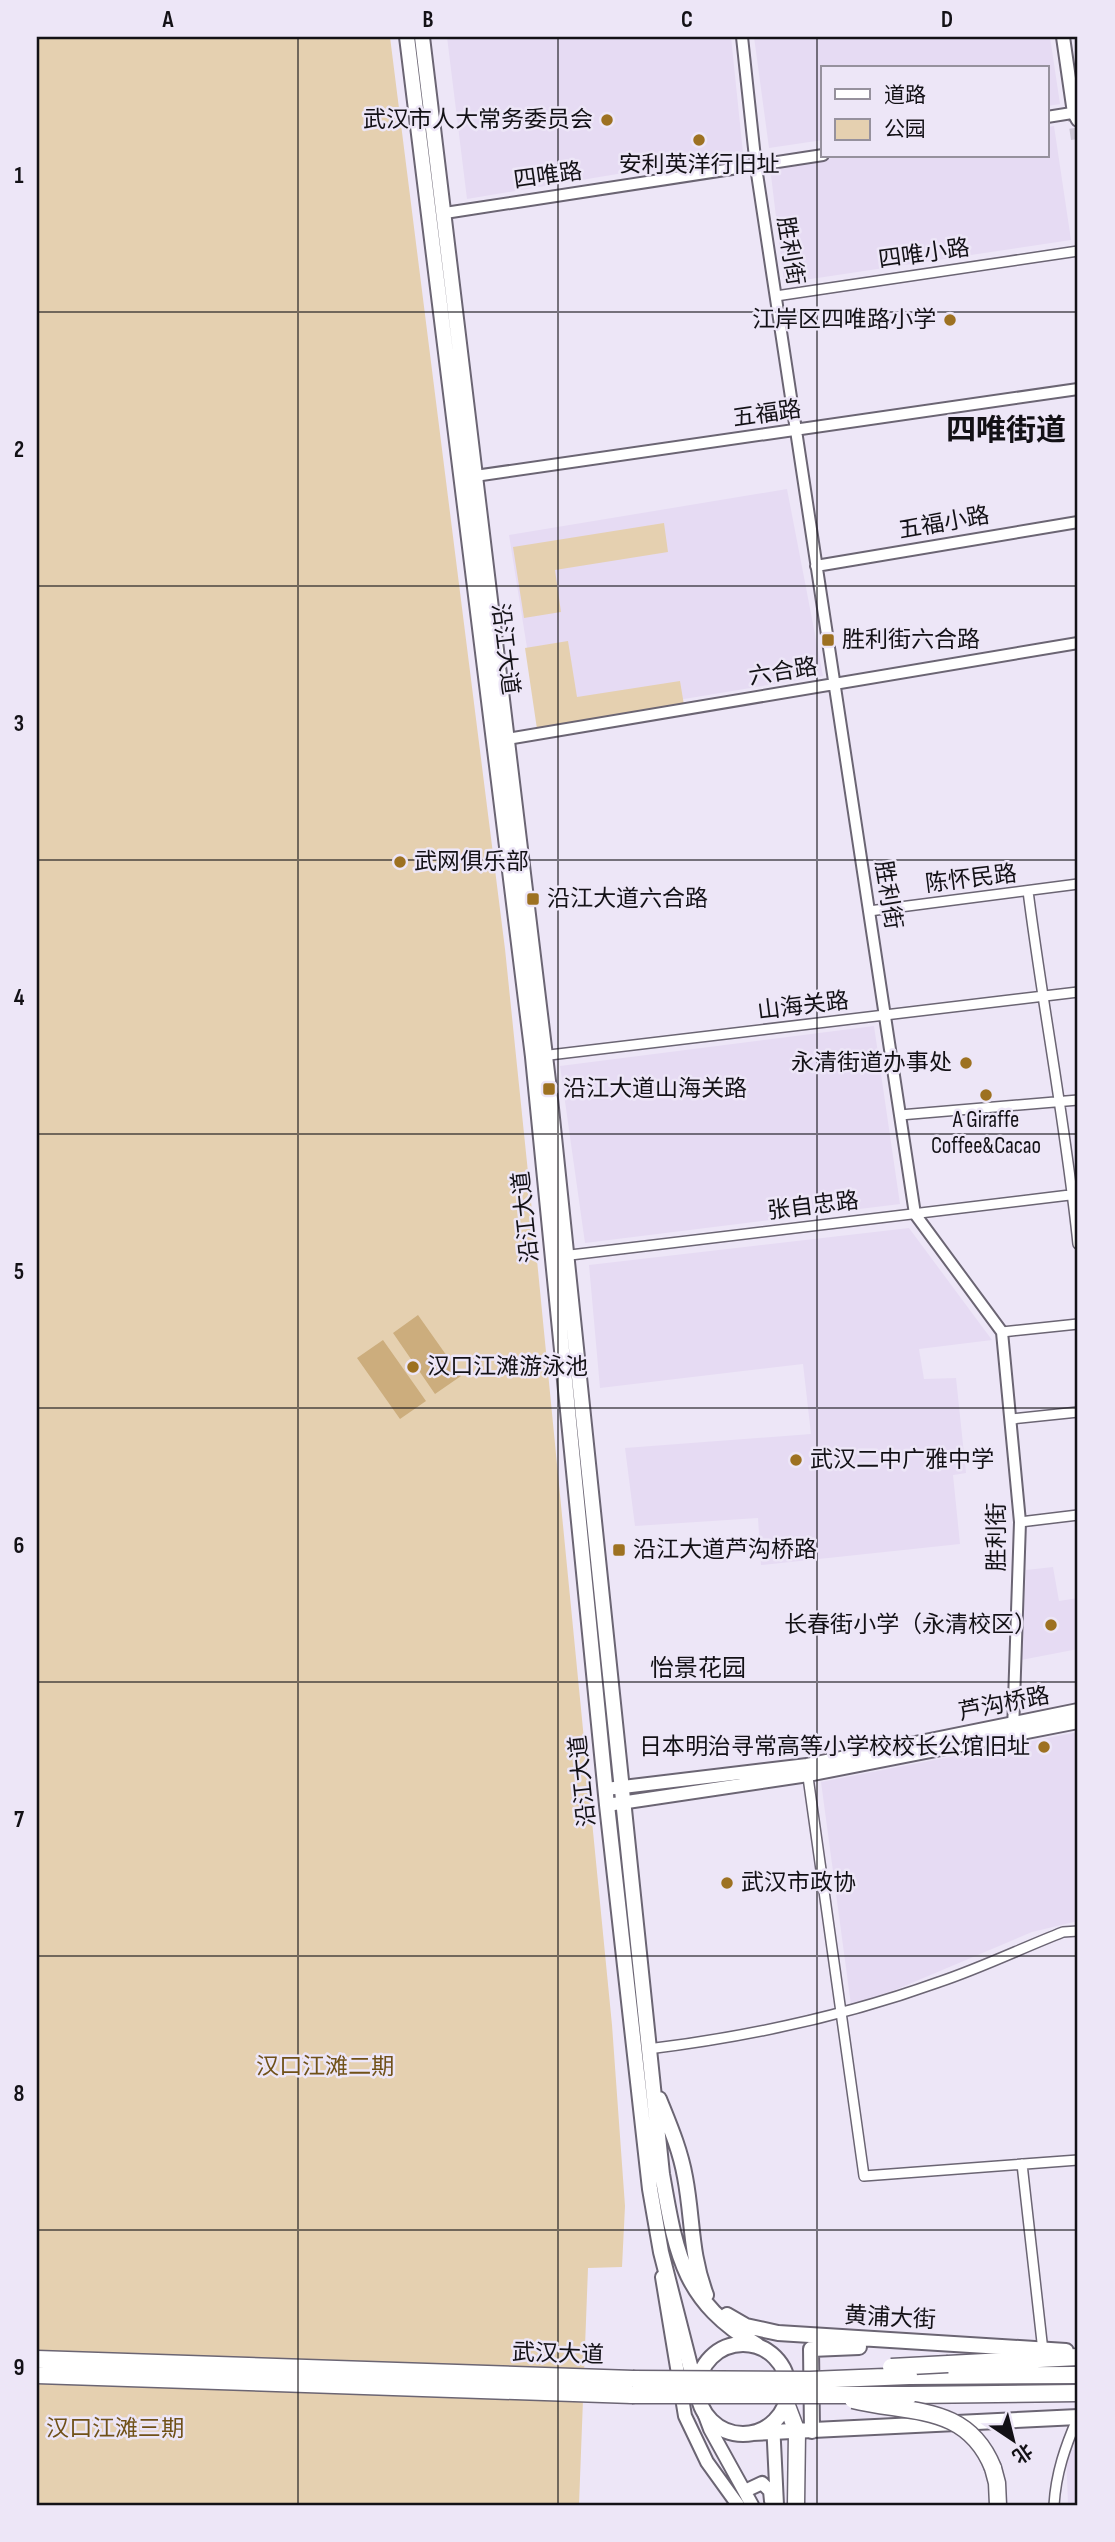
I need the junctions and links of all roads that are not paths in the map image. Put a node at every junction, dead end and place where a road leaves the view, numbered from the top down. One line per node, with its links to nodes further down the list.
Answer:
1 (407, 37): 15 (main road, 沿江大道)
2 (422, 37): 9 (main road, 沿江大道)
3 (742, 37): 8 (street, 胜利街)
4 (1063, 37): 5 (main road)
5 (1077, 115): 6 (street)
6 (1048, 117)
7 (821, 155): 8 (street, 四唯路)
8 (756, 167): 9 (street, 四唯路); 11 (street, 胜利街)
9 (445, 213): 14 (main road, 沿江大道)
10 (1078, 251): 11 (street, 四唯小路)
11 (776, 296): 13 (street, 胜利街)
12 (1078, 389): 13 (street, 五福路)
13 (796, 431): 14 (street, 五福路); 17 (street, 胜利街)
14 (476, 476): 15 (street, 五福路); 20 (main road, 沿江大道)
15 (461, 478): 20 (main road, 沿江大道)
16 (1078, 522): 17 (street, 五福小路)
17 (816, 566): 19 (street, 胜利街)
18 (1078, 643): 19 (street, 六合路)
19 (835, 685): 20 (street, 六合路); 23 (street, 胜利街)
20 (500, 740): 27 (main road, 沿江大道)
21 (1078, 884): 22 (street, 陈怀民路)
22 (1028, 891): 23 (street, 陈怀民路); 25 (street)
23 (869, 911): 26 (street, 胜利街)
24 (1078, 992): 25 (street, 山海关路)
25 (1041, 997): 26 (street, 山海关路); 29 (street)
26 (885, 1016): 27 (street, 山海关路); 30 (street, 胜利街)
27 (539, 1057): 34 (main road, 沿江大道)
28 (1078, 1100): 29 (street)
29 (1058, 1103): 30 (street); 31 (street)
30 (900, 1115): 32 (street, 胜利街)
31 (1076, 1195): 32 (street, 张自忠路); 33 (street)
32 (915, 1213): 34 (street, 张自忠路); 36 (street, 胜利街)
33 (1078, 1244)
34 (560, 1257): 45 (main road, 沿江大道); 46 (main road, 沿江大道)
35 (1078, 1324): 36 (street)
36 (1002, 1332): 38 (street, 胜利街)
37 (1078, 1412): 38 (street)
38 (1012, 1419): 40 (street, 胜利街)
39 (1078, 1515): 40 (street)
40 (1020, 1522): 43 (street, 胜利街)
41 (1078, 1710): 43 (main road, 芦沟桥路)
42 (1078, 1722): 43 (main road, 芦沟桥路)
43 (1013, 1729): 44 (main road, 芦沟桥路)
44 (807, 1770): 45 (main road, 芦沟桥路); 47 (main road, 芦沟桥路); 50 (street)
45 (621, 1787): 46 (main road, 芦沟桥路); 47 (main road, 沿江大道)
46 (606, 1789): 48 (main road, 沿江大道)
47 (623, 1803): 48 (main road, 芦沟桥路); 51 (main road, 沿江大道)
48 (607, 1805): 55 (main road, 沿江大道)
49 (1078, 1931): 50 (street)
50 (841, 2013): 51 (street); 54 (street)
51 (648, 2049): 52 (main road, 沿江大道)
52 (652, 2081): 56 (main road); 57 (main road, 沿江大道)
53 (1078, 2160): 54 (street)
54 (1022, 2164): 60 (street)
55 (660, 2252): 66 (main road, 沿江大道); 75 (main road)
56 (708, 2300): 57 (main road); 58 (main road, 黄浦大街)
57 (716, 2316): 59 (main road, 沿江大道)
58 (898, 2342): 60 (main road, 黄浦大街); 73 (main road)
59 (757, 2345): 66 (main road); 69 (main road)
60 (1043, 2351): 61 (main road, 黄浦大街)
61 (1078, 2354): 65 (highway, bridge)
62 (37, 2359): 65 (highway, 武汉大道, bridge)
63 (37, 2375): 68 (highway, 武汉大道, bridge)
64 (1078, 2375): 65 (highway, 武汉大道, bridge)
65 (810, 2380)
66 (697, 2390): 70 (main road)
67 (1078, 2393): 68 (highway, 武汉大道, bridge)
68 (830, 2395): 80 (highway, bridge)
69 (786, 2403): 72 (main road); 73 (highway)
70 (704, 2413): 72 (main road); 74 (main road)
71 (1078, 2417): 73 (main road); 81 (street)
72 (773, 2428): 73 (main road); 78 (main road)
73 (805, 2432): 79 (highway)
74 (745, 2491): 76 (main road); 77 (main road)
75 (738, 2505)
76 (752, 2505)
77 (771, 2505)
78 (777, 2505)
79 (796, 2505)
80 (998, 2505)
81 (1054, 2505)

